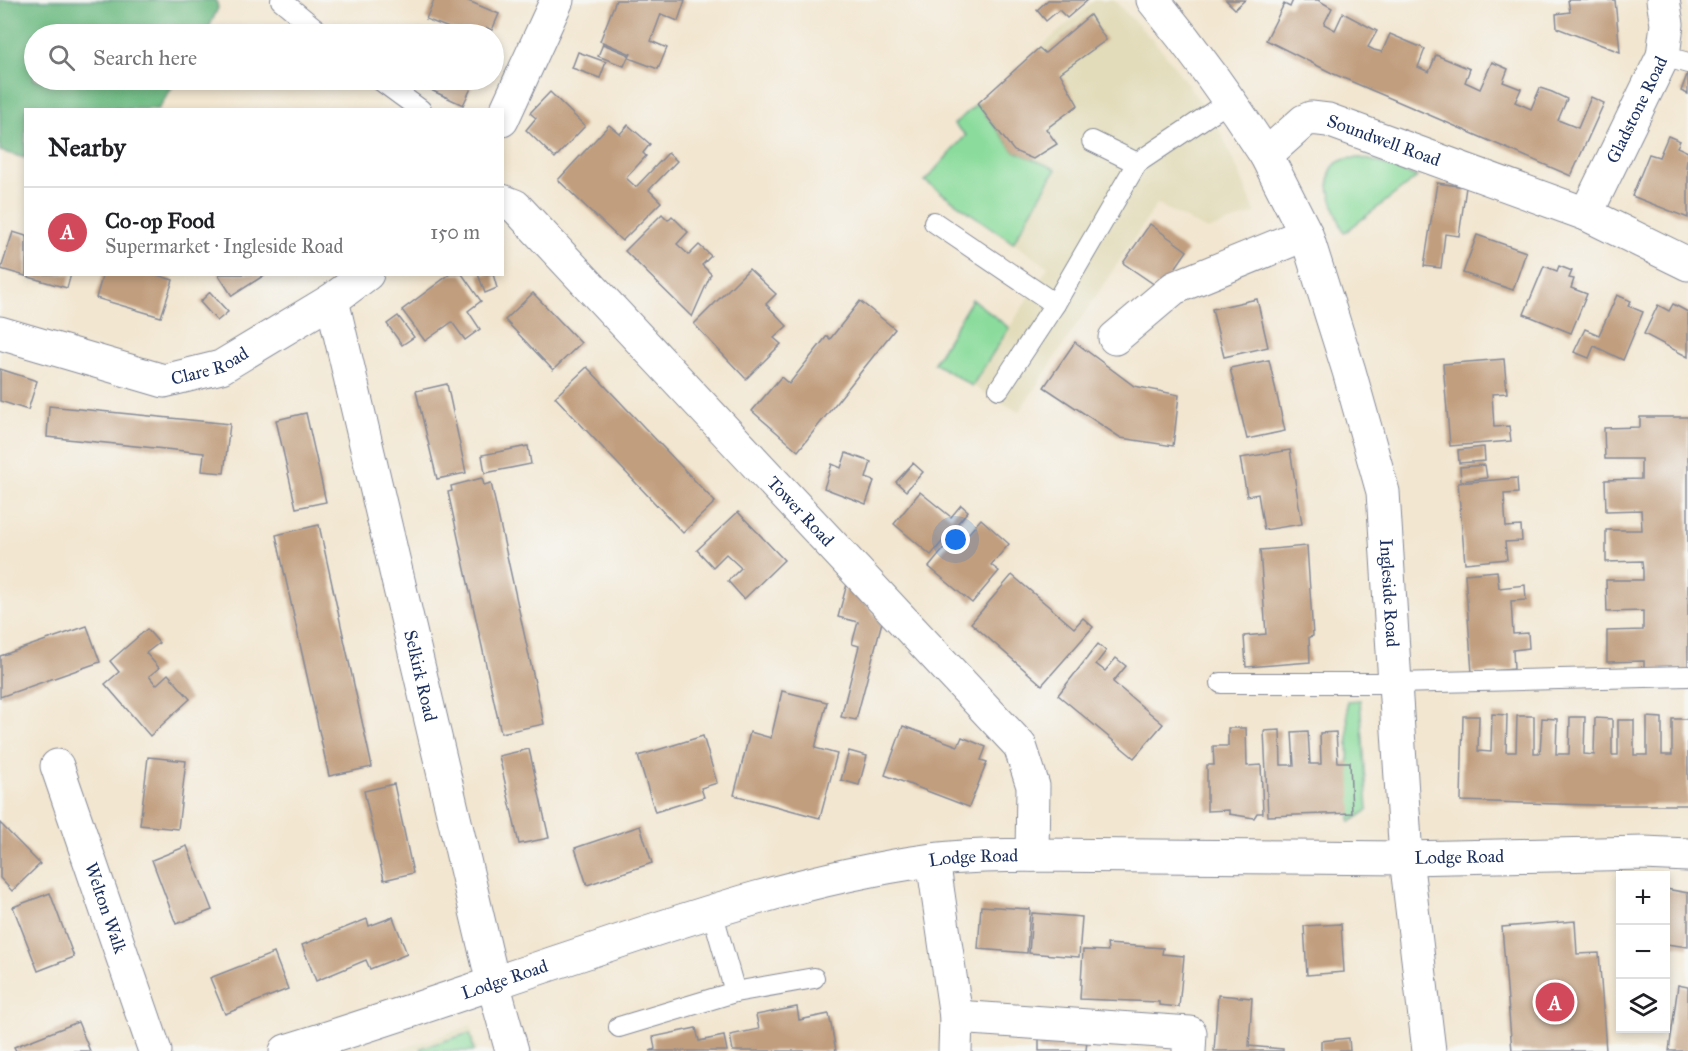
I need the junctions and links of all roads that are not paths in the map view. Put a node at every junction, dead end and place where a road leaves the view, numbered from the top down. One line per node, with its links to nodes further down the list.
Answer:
1 (281, 0): 5 (lane)
2 (557, 0): 10 (street)
3 (1153, 0): 8 (street)
4 (1663, 0): 6 (street, Gladstone Road)
5 (310, 24)
6 (1675, 60): 15 (street, Gladstone Road)
7 (394, 90): 9 (lane)
8 (1231, 100): 12 (street); 13 (lane)
9 (418, 108)
10 (504, 116)
11 (1092, 141): 13 (lane)
12 (1266, 155): 15 (street, Soundwell Road); 17 (street, Ingleside Road)
13 (1137, 163): 21 (lane)
14 (504, 202): 29 (street, Tower Road)
15 (1586, 214): 18 (street, Soundwell Road)
16 (934, 222): 21 (lane)
17 (1306, 234): 23 (street); 26 (street, Ingleside Road)
18 (1688, 264)
19 (364, 276): 20 (street, Clare Road)
20 (332, 300): 22 (street, Clare Road); 35 (street, Selkirk Road)
21 (1055, 304): 24 (lane)
22 (0, 333)
23 (1115, 338)
24 (999, 389)
25 (1688, 676): 26 (lane)
26 (1395, 683): 27 (lane); 31 (street, Ingleside Road)
27 (1221, 684)
28 (57, 766): 40 (street, Welton Walk)
29 (1032, 855): 31 (street, Lodge Road); 32 (street, Lodge Road)
30 (1688, 855): 31 (street, Lodge Road)
31 (1406, 858): 45 (street, Ingleside Road)
32 (933, 860): 33 (street, Lodge Road); 37 (street)
33 (712, 911): 35 (street, Lodge Road); 36 (lane)
34 (814, 978): 36 (lane)
35 (493, 983): 39 (street, Lodge Road); 42 (street, Selkirk Road)
36 (735, 992): 38 (lane)
37 (956, 1017): 43 (street); 44 (street)
38 (619, 1027)
39 (353, 1041): 41 (street, Lodge Road)
40 (155, 1051)
41 (286, 1051)
42 (512, 1051)
43 (956, 1051)
44 (1189, 1051)
45 (1428, 1051)

